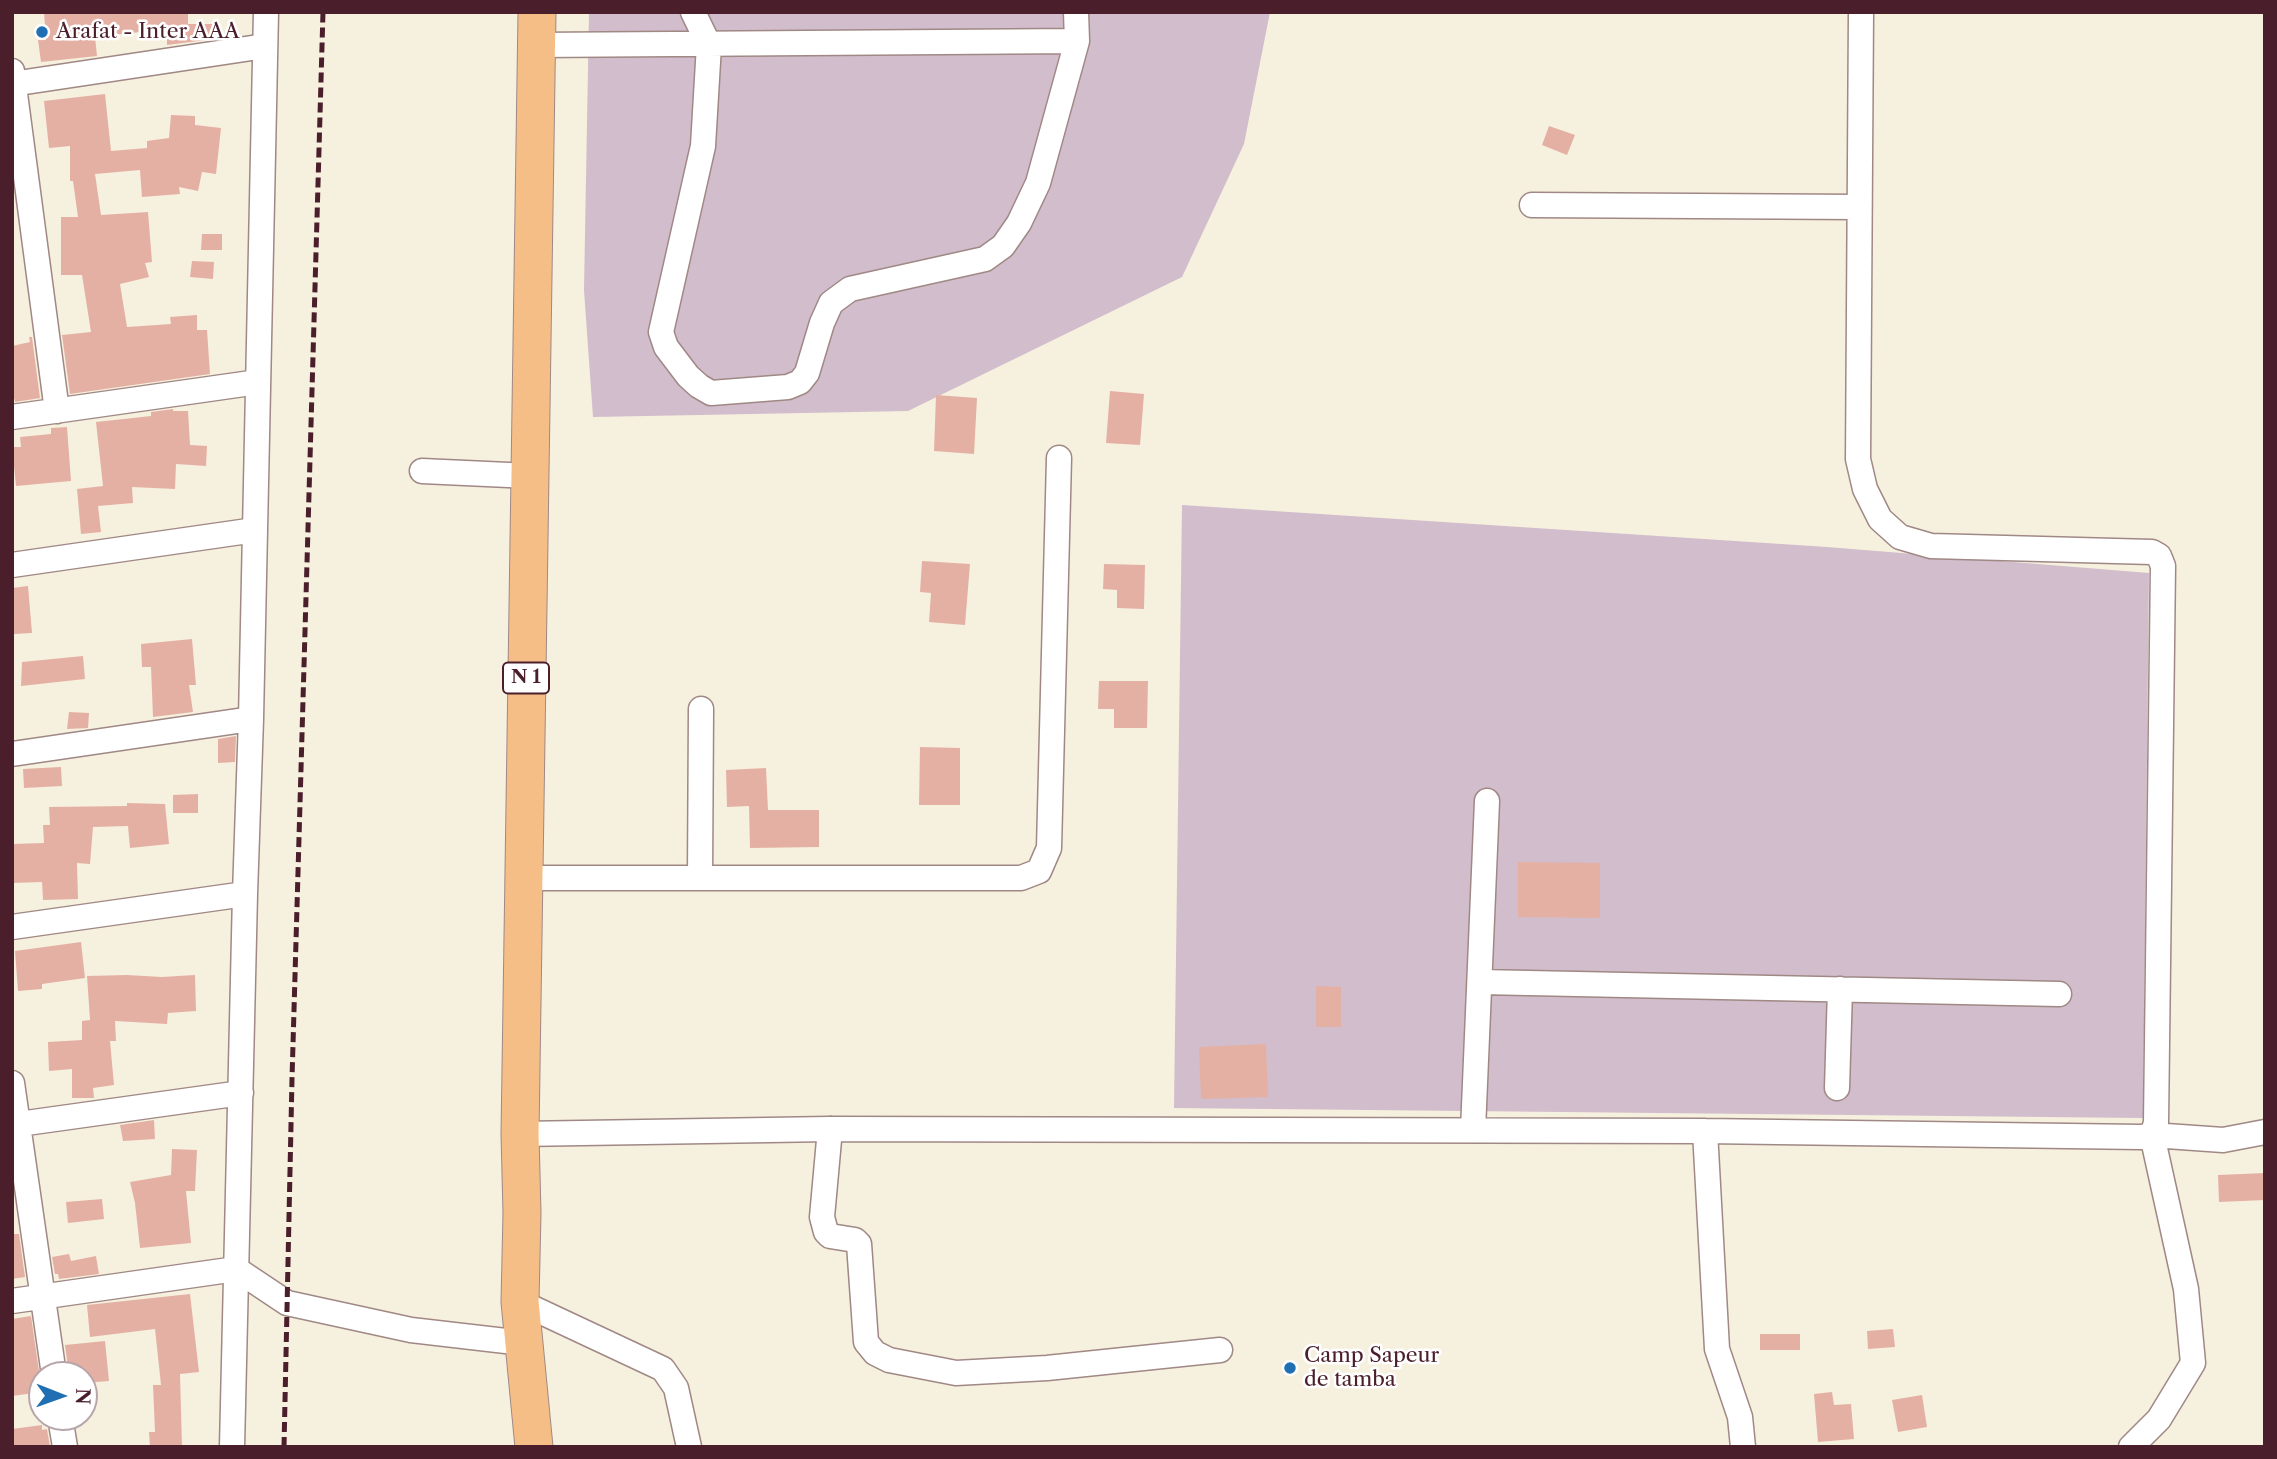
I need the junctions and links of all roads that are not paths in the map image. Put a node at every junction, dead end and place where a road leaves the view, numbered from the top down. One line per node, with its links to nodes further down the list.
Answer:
1 (266, 12): 8 (street)
2 (693, 12): 7 (street)
3 (1076, 12): 6 (street)
4 (1861, 12): 11 (street)
5 (537, 29): 7 (street); 17 (highway, N 1)
6 (1077, 41): 7 (street); 7 (street)
7 (709, 45)
8 (265, 46): 9 (street); 12 (street)
9 (13, 79): 13 (street)
10 (1532, 205): 11 (street)
11 (1859, 207): 40 (street)
12 (257, 382): 13 (street); 18 (street)
13 (57, 411): 14 (street)
14 (12, 417)
15 (1059, 458): 24 (street)
16 (422, 471): 17 (street)
17 (530, 476): 25 (highway, N 1)
18 (255, 530): 19 (street); 21 (street)
19 (12, 565)
20 (701, 709): 24 (street)
21 (251, 719): 22 (street); 26 (street)
22 (12, 754)
23 (1488, 801): 28 (street)
24 (700, 877): 25 (street)
25 (523, 878): 39 (highway, N 1)
26 (245, 894): 27 (street); 33 (street)
27 (12, 928)
28 (1480, 982): 29 (street); 36 (street)
29 (1840, 989): 30 (street); 32 (street)
30 (2059, 994)
31 (12, 1083): 34 (street)
32 (1837, 1088)
33 (241, 1093): 34 (street); 41 (street)
34 (15, 1125): 42 (street)
35 (830, 1129): 36 (street); 39 (street); 46 (street)
36 (1473, 1130): 37 (street)
37 (1705, 1131): 40 (street); 51 (street)
38 (2265, 1132): 40 (street)
39 (520, 1134): 44 (highway, N 1)
40 (2152, 1135): 52 (street)
41 (236, 1269): 42 (street); 45 (street); 48 (street)
42 (43, 1297): 43 (street); 47 (street)
43 (12, 1301)
44 (520, 1302): 45 (highway, N 1); 50 (street)
45 (523, 1343): 49 (highway, N 1)
46 (1220, 1350)
47 (52, 1361)
48 (232, 1447)
49 (534, 1447)
50 (689, 1447)
51 (1743, 1447)
52 (2131, 1447)

